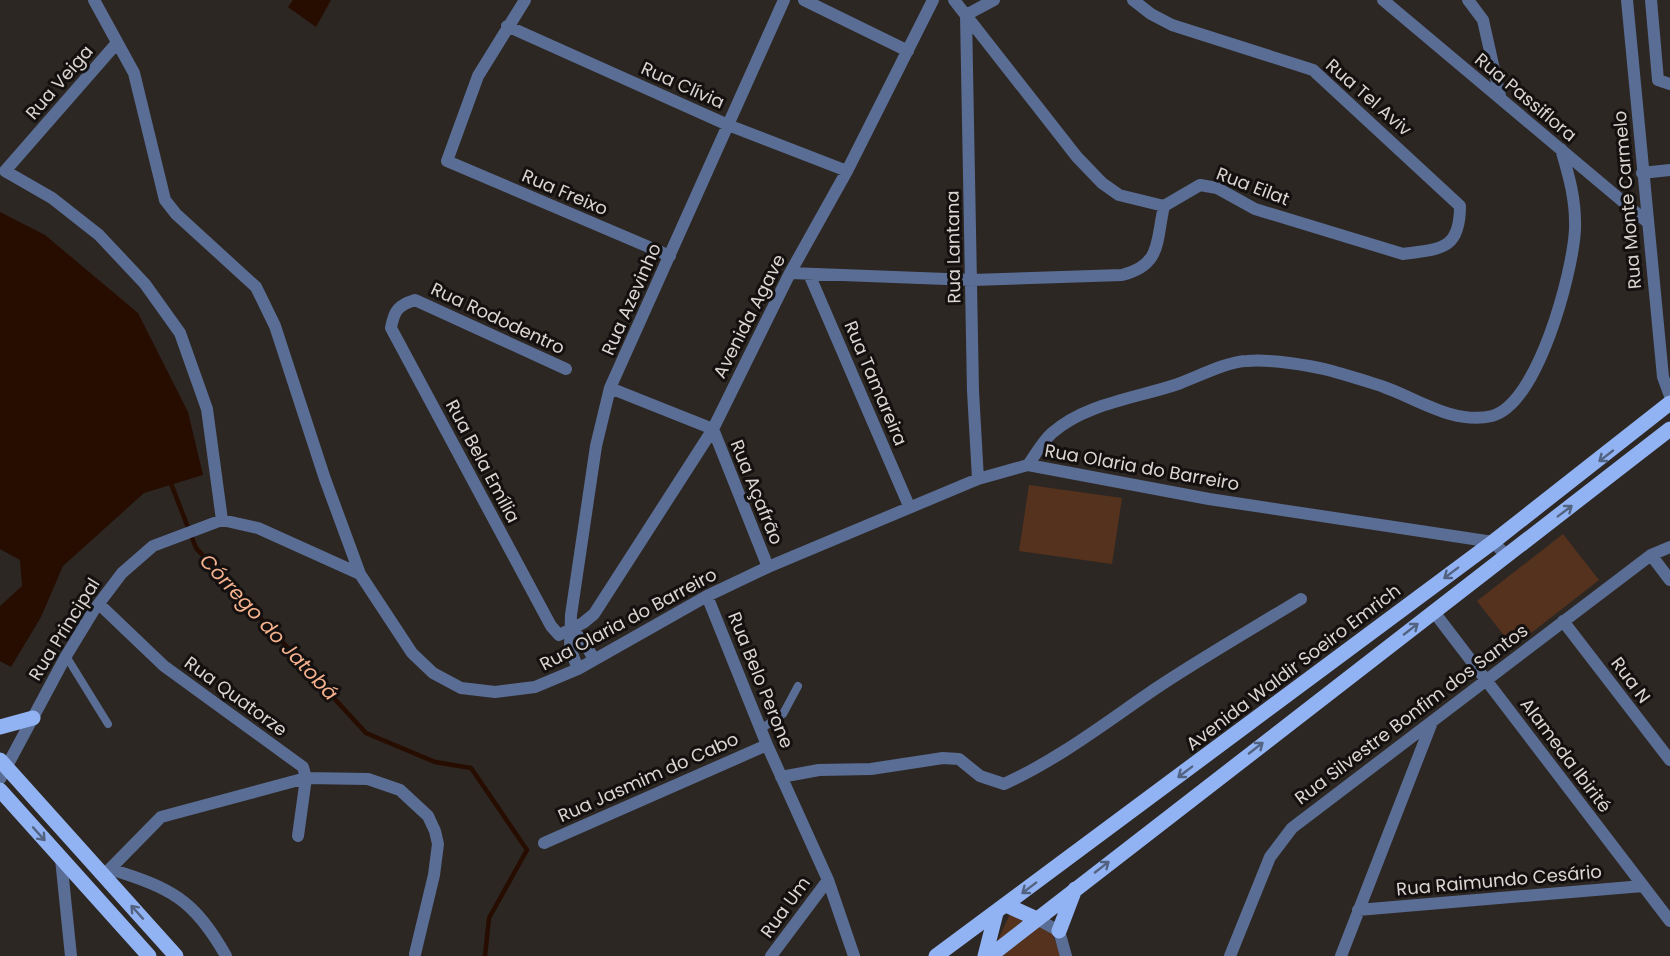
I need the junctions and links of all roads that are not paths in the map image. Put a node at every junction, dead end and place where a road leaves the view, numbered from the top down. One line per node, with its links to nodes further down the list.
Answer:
1 (94, 0): 15 (street, Rua Olaria do Barreiro)
2 (525, 0): 14 (street)
3 (784, 0): 19 (street, Rua Azevinho)
4 (804, 0): 16 (street)
5 (933, 0): 16 (street, Avenida Agave)
6 (954, 0): 13 (street)
7 (994, 0): 13 (street)
8 (1133, 0): 26 (street, Rua Tel Aviv)
9 (1383, 0): 18 (street, Rua Passiflora)
10 (1468, 0): 18 (street)
11 (1627, 0): 23 (street, Rua Monte Carmelo)
12 (1651, 0): 17 (street)
13 (966, 15): 24 (street); 30 (street, Rua Lantana)
14 (507, 26): 19 (street, Rua Clívia); 27 (street, Rua Freixo)
15 (116, 44): 41 (street, Rua Veiga); 47 (street, Rua Olaria do Barreiro)
16 (908, 51): 22 (street, Avenida Agave)
17 (1670, 84)
18 (1500, 96): 20 (street, Rua Passiflora)
19 (728, 125): 22 (street, Rua Clívia); 27 (street, Rua Azevinho)
20 (1561, 149): 25 (street, Rua Passiflora); 38 (street)
21 (1670, 170): 23 (street)
22 (847, 171): 28 (street, Avenida Agave)
23 (1642, 173): 25 (street, Rua Monte Carmelo)
24 (1164, 206): 26 (street, Rua Eilat); 30 (street)
25 (1646, 221): 34 (street, Rua Monte Carmelo)
26 (1450, 243)
27 (670, 256): 33 (street, Rua Azevinho)
28 (790, 273): 29 (street); 36 (street, Avenida Agave)
29 (809, 274): 30 (street); 40 (street, Rua Tamareira)
30 (972, 280): 39 (street, Rua Lantana)
31 (415, 300): 32 (street, Rua Rododentro); 54 (street, Rua Bela Emília)
32 (566, 369)
33 (610, 388): 36 (street); 54 (street, Rua Azevinho)
34 (1670, 396)
35 (1670, 404): 42 (main road, Avenida Waldir Soeiro Emrich, one-way to 42)
36 (713, 429): 46 (street, Rua Açafrão); 54 (street, Avenida Agave)
37 (1670, 429): 44 (main road, one-way to 37)
38 (1028, 465): 39 (street, Rua Olaria do Barreiro); 42 (street, Rua Olaria do Barreiro)
39 (978, 479): 40 (street, Rua Olaria do Barreiro)
40 (909, 506): 46 (street, Rua Olaria do Barreiro)
41 (222, 520): 47 (street); 51 (street, Rua Principal)
42 (1493, 542): 44 (street); 78 (main road, Avenida Waldir Soeiro Emrich, one-way to 78)
43 (1670, 547): 45 (street, Rua Silvestre Bonfim dos Santos)
44 (1506, 555): 52 (main road)
45 (1652, 555): 48 (street); 53 (street, Rua Silvestre Bonfim dos Santos)
46 (768, 567): 49 (street, Rua Olaria do Barreiro)
47 (360, 574): 57 (street, Rua Olaria do Barreiro)
48 (1670, 580)
49 (707, 596): 56 (street, Rua Olaria do Barreiro); 64 (street, Rua Belo Perone)
50 (1301, 599): 69 (street, Rua Belo Perone)
51 (99, 604): 55 (street, Rua Principal); 68 (street, Rua Quatorze)
52 (1434, 612): 58 (street, Alameda Ibirité); 77 (main road, one-way to 52)
53 (1563, 621): 58 (street, Rua Silvestre Bonfim dos Santos); 66 (street, Rua N)
54 (570, 630): 56 (street); 57 (street, Rua Azevinho)
55 (66, 656): 60 (street, Rua Principal); 62 (lane)
56 (594, 659): 57 (street, Rua Olaria do Barreiro)
57 (578, 669)
58 (1485, 680): 61 (street, Rua Silvestre Bonfim dos Santos); 76 (street, Alameda Ibirité)
59 (798, 686): 64 (lane)
60 (33, 718): 63 (main road); 67 (street, Rua Principal)
61 (1433, 721): 79 (street); 94 (street, Rua Silvestre Bonfim dos Santos)
62 (108, 724)
63 (0, 727)
64 (761, 729): 65 (street, Rua Belo Perone)
65 (767, 745): 69 (street, Rua Belo Perone); 72 (street, Rua Jasmim do Cabo)
66 (1670, 760)
67 (2, 768): 74 (main road)
68 (306, 777): 71 (street); 74 (street); 83 (street)
69 (781, 777): 75 (street, Rua Belo Perone)
70 (0, 790): 73 (main road, one-way to 73)
71 (298, 836)
72 (544, 843)
73 (61, 859): 84 (street); 85 (main road)
74 (107, 872): 86 (main road, one-way to 74); 87 (street)
75 (828, 880): 88 (street, Rua Um); 89 (street, Rua Belo Perone)
76 (1643, 886): 79 (street, Rua Raimundo Cesário); 81 (street, Alameda Ibirité)
77 (1075, 888): 80 (main road); 82 (main road)
78 (1001, 909): 80 (main road); 90 (main road, Avenida Waldir Soeiro Emrich); 91 (main road)
79 (1358, 910): 95 (street)
80 (1037, 919): 82 (street); 92 (main road)
81 (1670, 921)
82 (1059, 931): 93 (street)
83 (415, 954)
84 (71, 956)
85 (149, 956)
86 (176, 956)
87 (226, 956)
88 (771, 956)
89 (854, 956)
90 (935, 956)
91 (985, 956)
92 (990, 956)
93 (1066, 956)
94 (1230, 956)
95 (1341, 956)

